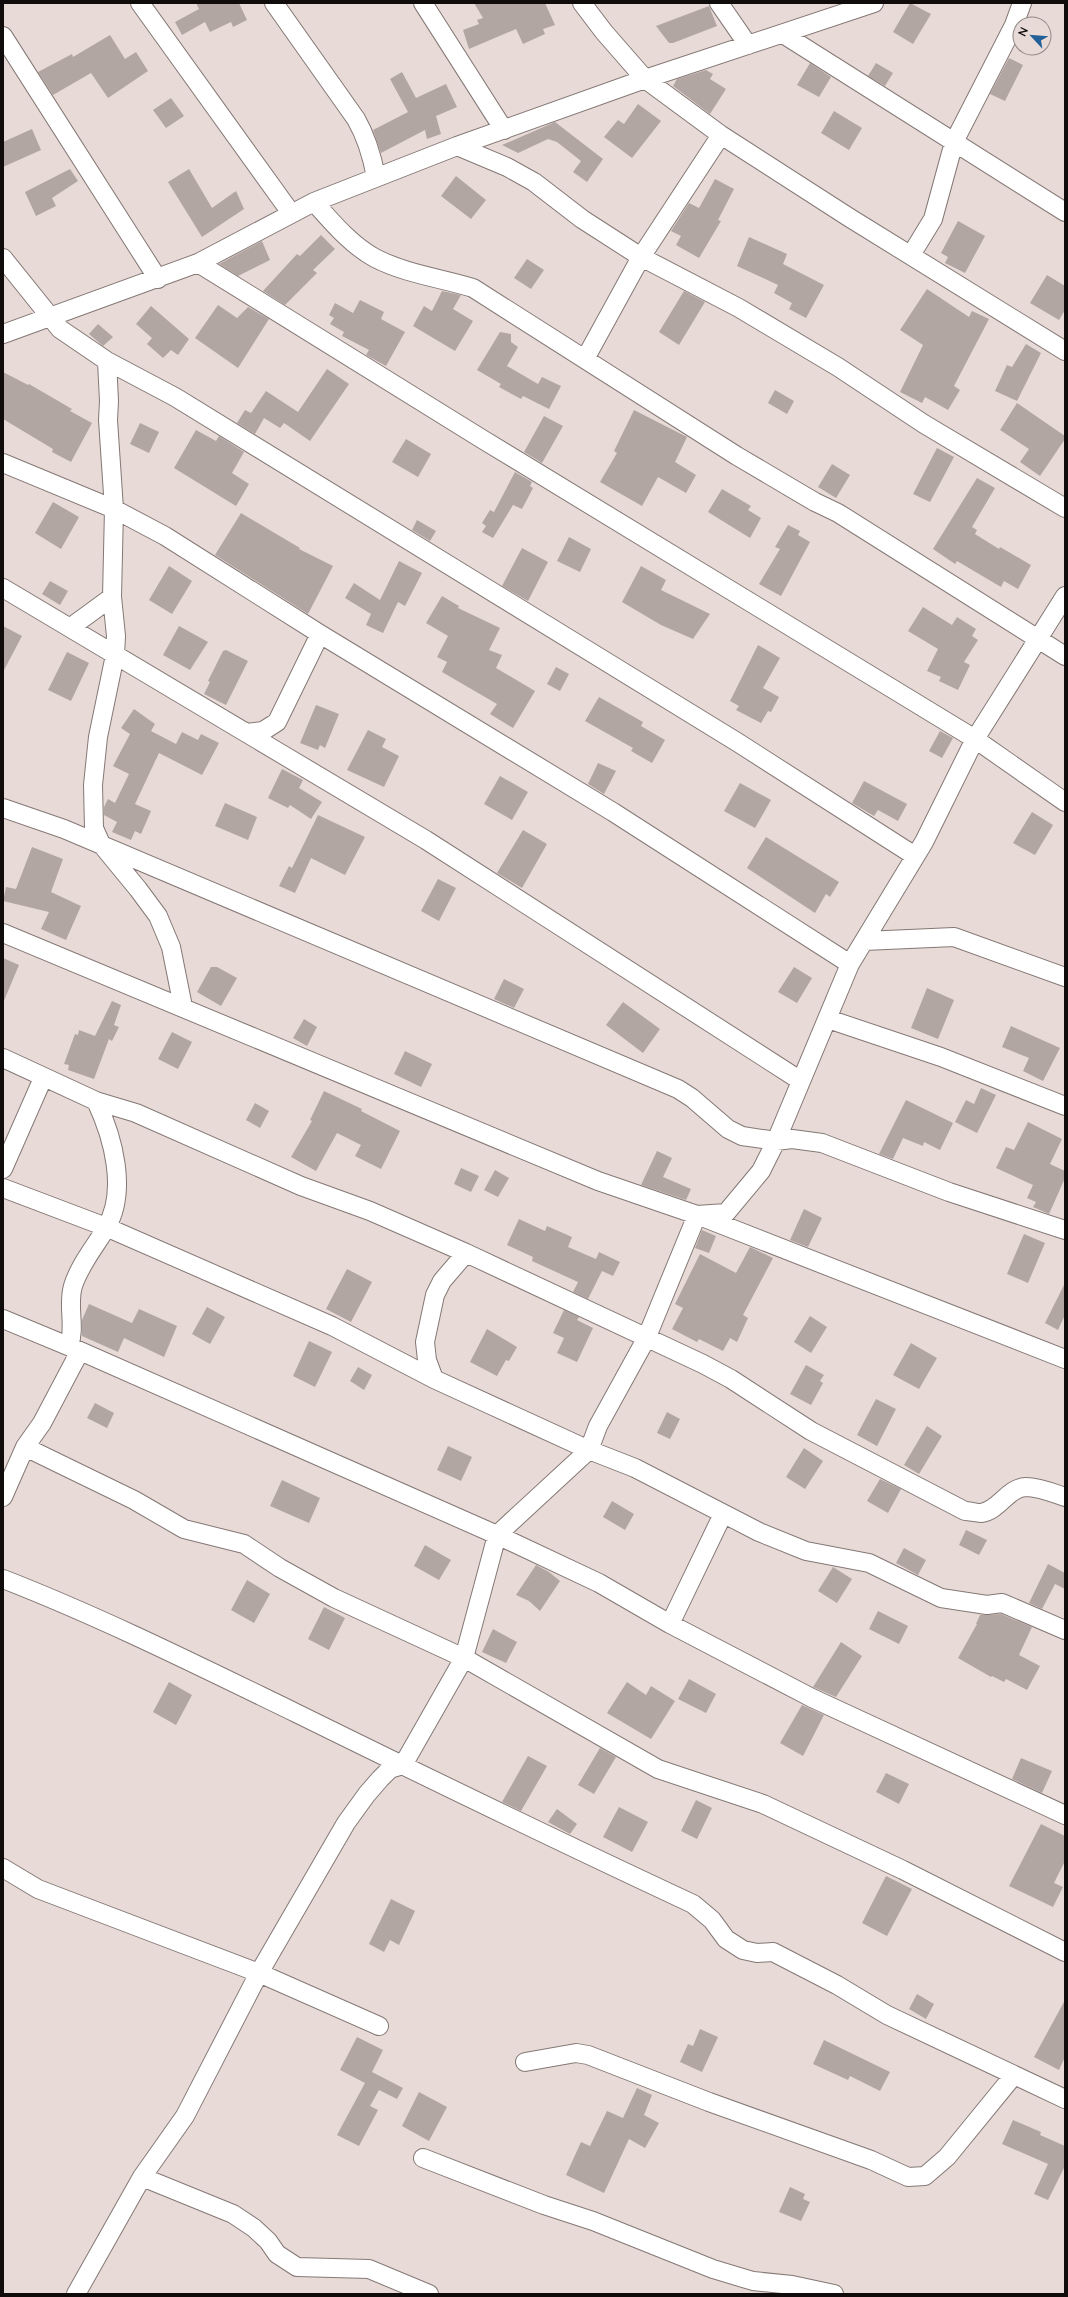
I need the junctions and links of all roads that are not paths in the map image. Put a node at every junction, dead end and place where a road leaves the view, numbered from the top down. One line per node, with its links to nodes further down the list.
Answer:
1 (140, 3): 19 (street)
2 (274, 3): 16 (street)
3 (423, 3): 12 (street)
4 (582, 3): 11 (street)
5 (719, 3): 10 (street)
6 (872, 3): 8 (street)
7 (1022, 3): 14 (street)
8 (783, 34): 10 (street); 14 (street)
9 (3, 36): 24 (street)
10 (748, 45): 11 (street)
11 (645, 78): 12 (street); 13 (street)
12 (504, 130): 15 (street)
13 (720, 135): 20 (street); 21 (street)
14 (954, 142): 18 (street); 20 (street)
15 (457, 146): 16 (street); 21 (street)
16 (376, 177): 17 (street)
17 (314, 202): 19 (street); 28 (street)
18 (1065, 212)
19 (291, 213): 23 (street)
20 (910, 254): 27 (street)
21 (641, 257): 28 (street); 31 (street)
22 (3, 258): 25 (street)
23 (198, 263): 24 (street); 42 (street)
24 (158, 279): 25 (street)
25 (50, 317): 26 (street); 29 (street)
26 (3, 334)
27 (1065, 351)
28 (585, 359): 38 (street)
29 (107, 360): 32 (street); 46 (street)
30 (3, 463): 32 (street)
31 (1065, 508)
32 (114, 509): 35 (street); 37 (street)
33 (3, 588): 36 (street)
34 (1065, 596): 38 (street)
35 (112, 597): 36 (street); 39 (street)
36 (71, 627): 39 (street)
37 (320, 634): 41 (street); 49 (street)
38 (1040, 639): 40 (street); 42 (street)
39 (115, 655): 41 (street); 45 (street)
40 (1065, 656)
41 (247, 733): 55 (street)
42 (975, 739): 43 (street); 46 (street)
43 (1065, 802)
44 (3, 808): 45 (street)
45 (101, 844): 51 (street); 58 (street)
46 (915, 856): 48 (street)
47 (3, 933): 51 (street)
48 (864, 941): 49 (street); 50 (street)
49 (850, 964): 52 (street)
50 (1065, 977)
51 (183, 1006): 61 (street)
52 (828, 1019): 55 (street); 57 (street)
53 (3, 1058): 54 (street)
54 (43, 1078): 56 (street); 59 (street)
55 (800, 1082): 58 (street)
56 (96, 1101): 62 (street); 64 (street)
57 (1065, 1106)
58 (776, 1141): 61 (street); 63 (street)
59 (3, 1169)
60 (3, 1188): 62 (street)
61 (697, 1215): 66 (street); 68 (street)
62 (106, 1227): 67 (street); 69 (street)
63 (1065, 1230)
64 (466, 1253): 66 (street); 69 (street)
65 (3, 1319): 67 (street)
66 (646, 1339): 71 (street); 73 (street)
67 (74, 1348): 70 (street); 75 (street)
68 (1065, 1359)
69 (434, 1379): 71 (street)
70 (25, 1447): 72 (street); 79 (street)
71 (590, 1450): 74 (street); 75 (street)
72 (3, 1497)
73 (1065, 1497)
74 (723, 1514): 77 (street); 78 (street)
75 (497, 1535): 77 (street); 79 (street)
76 (3, 1580): 80 (street)
77 (670, 1624): 81 (street)
78 (1065, 1630)
79 (464, 1658): 80 (street); 83 (street)
80 (403, 1765): 84 (street); 87 (street)
81 (1065, 1815)
82 (3, 1868): 84 (street)
83 (1065, 1952)
84 (259, 1973): 85 (street); 90 (street)
85 (379, 2026)
86 (525, 2062): 87 (street)
87 (1014, 2075): 88 (street)
88 (1065, 2100)
89 (423, 2158): 93 (street)
90 (142, 2177): 91 (street); 92 (street)
91 (76, 2294)
92 (429, 2294)
93 (834, 2294)

